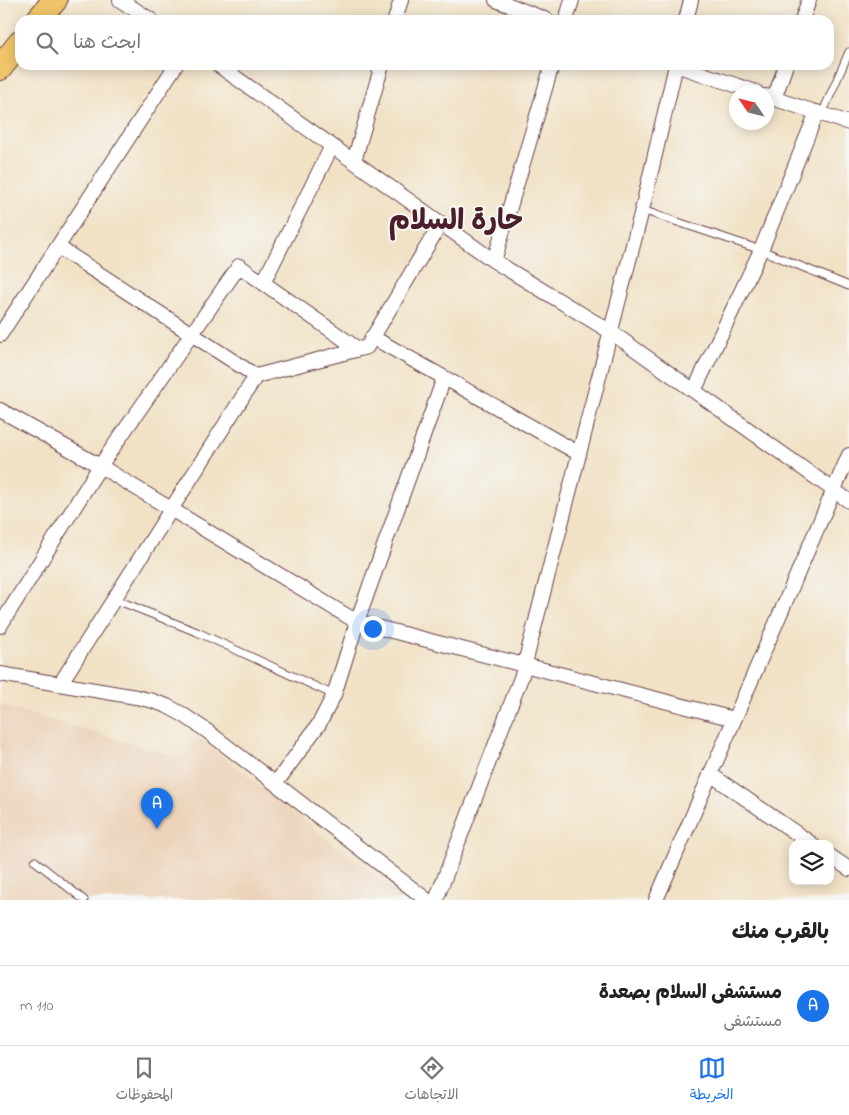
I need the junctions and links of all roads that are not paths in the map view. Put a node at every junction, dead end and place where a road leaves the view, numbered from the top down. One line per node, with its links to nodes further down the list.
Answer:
1 (54, 0): 8 (highway)
2 (120, 0): 9 (street)
3 (401, 0): 10 (street)
4 (496, 0): 11 (street)
5 (572, 0): 12 (street)
6 (691, 0): 13 (street)
7 (809, 0): 14 (street)
8 (42, 15)
9 (143, 15)
10 (396, 15)
11 (535, 15)
12 (568, 15)
13 (687, 15)
14 (804, 15)
15 (15, 49): 17 (highway)
16 (849, 52): 28 (lane)
17 (0, 68)
18 (173, 70): 34 (street)
19 (225, 70): 30 (street)
20 (381, 70): 31 (street)
21 (551, 70): 36 (street)
22 (675, 70): 32 (street)
23 (691, 70): 25 (street)
24 (784, 70): 26 (street)
25 (735, 85)
26 (774, 89)
27 (774, 98): 28 (street)
28 (820, 113): 29 (street); 35 (street)
29 (849, 123)
30 (332, 146): 31 (street); 37 (street)
31 (354, 161): 33 (street)
32 (642, 210): 35 (lane); 39 (street)
33 (441, 223): 36 (street); 42 (street)
34 (58, 247): 40 (street); 41 (street)
35 (761, 250): 38 (lane); 46 (street)
36 (494, 261): 39 (street)
37 (263, 283): 40 (street); 43 (street)
38 (849, 286)
39 (611, 332): 46 (street); 48 (street)
40 (192, 334): 44 (street); 50 (street)
41 (0, 335)
42 (372, 337): 43 (street); 45 (street)
43 (358, 349): 44 (street)
44 (256, 376): 53 (street)
45 (444, 378): 48 (street); 55 (street)
46 (694, 391): 51 (street)
47 (0, 410): 50 (street)
48 (578, 453): 57 (street)
49 (849, 455): 51 (street)
50 (100, 466): 53 (street); 56 (street)
51 (834, 490): 52 (street); 61 (street)
52 (849, 501)
53 (171, 510): 54 (street); 55 (street)
54 (114, 600): 59 (street); 60 (lane)
55 (357, 622): 57 (street); 60 (street)
56 (0, 626)
57 (525, 664): 61 (street); 70 (street)
58 (0, 674): 59 (street)
59 (60, 684): 63 (street)
60 (334, 695): 63 (street)
61 (734, 719): 62 (street)
62 (710, 774): 64 (street); 71 (street)
63 (276, 782): 69 (street)
64 (806, 840)
65 (834, 859): 67 (street)
66 (36, 861): 68 (lane)
67 (849, 869)
68 (84, 900)
69 (427, 900)
70 (436, 900)
71 (656, 900)

